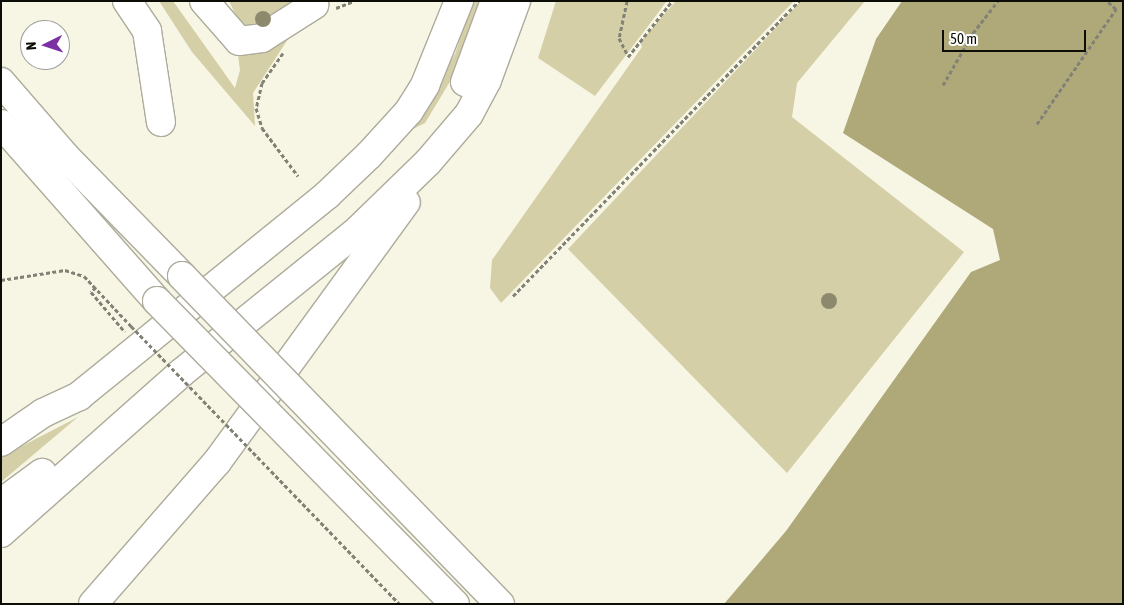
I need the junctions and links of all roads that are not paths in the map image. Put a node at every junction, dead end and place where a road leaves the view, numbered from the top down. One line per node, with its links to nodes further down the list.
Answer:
1 (127, 1): 8 (main road)
2 (204, 1): 6 (main road)
3 (459, 1): 11 (main road)
4 (495, 1): 12 (main road)
5 (516, 1): 10 (main road)
6 (314, 5)
7 (1, 82): 18 (main road, bridge)
8 (161, 122)
9 (1, 124): 17 (main road, bridge)
10 (450, 139): 15 (main road); 16 (main road)
11 (1, 442)
12 (42, 473): 13 (main road); 14 (main road)
13 (1, 503)
14 (1, 512)
15 (1, 534)
16 (93, 604)
17 (455, 604)
18 (500, 604)

